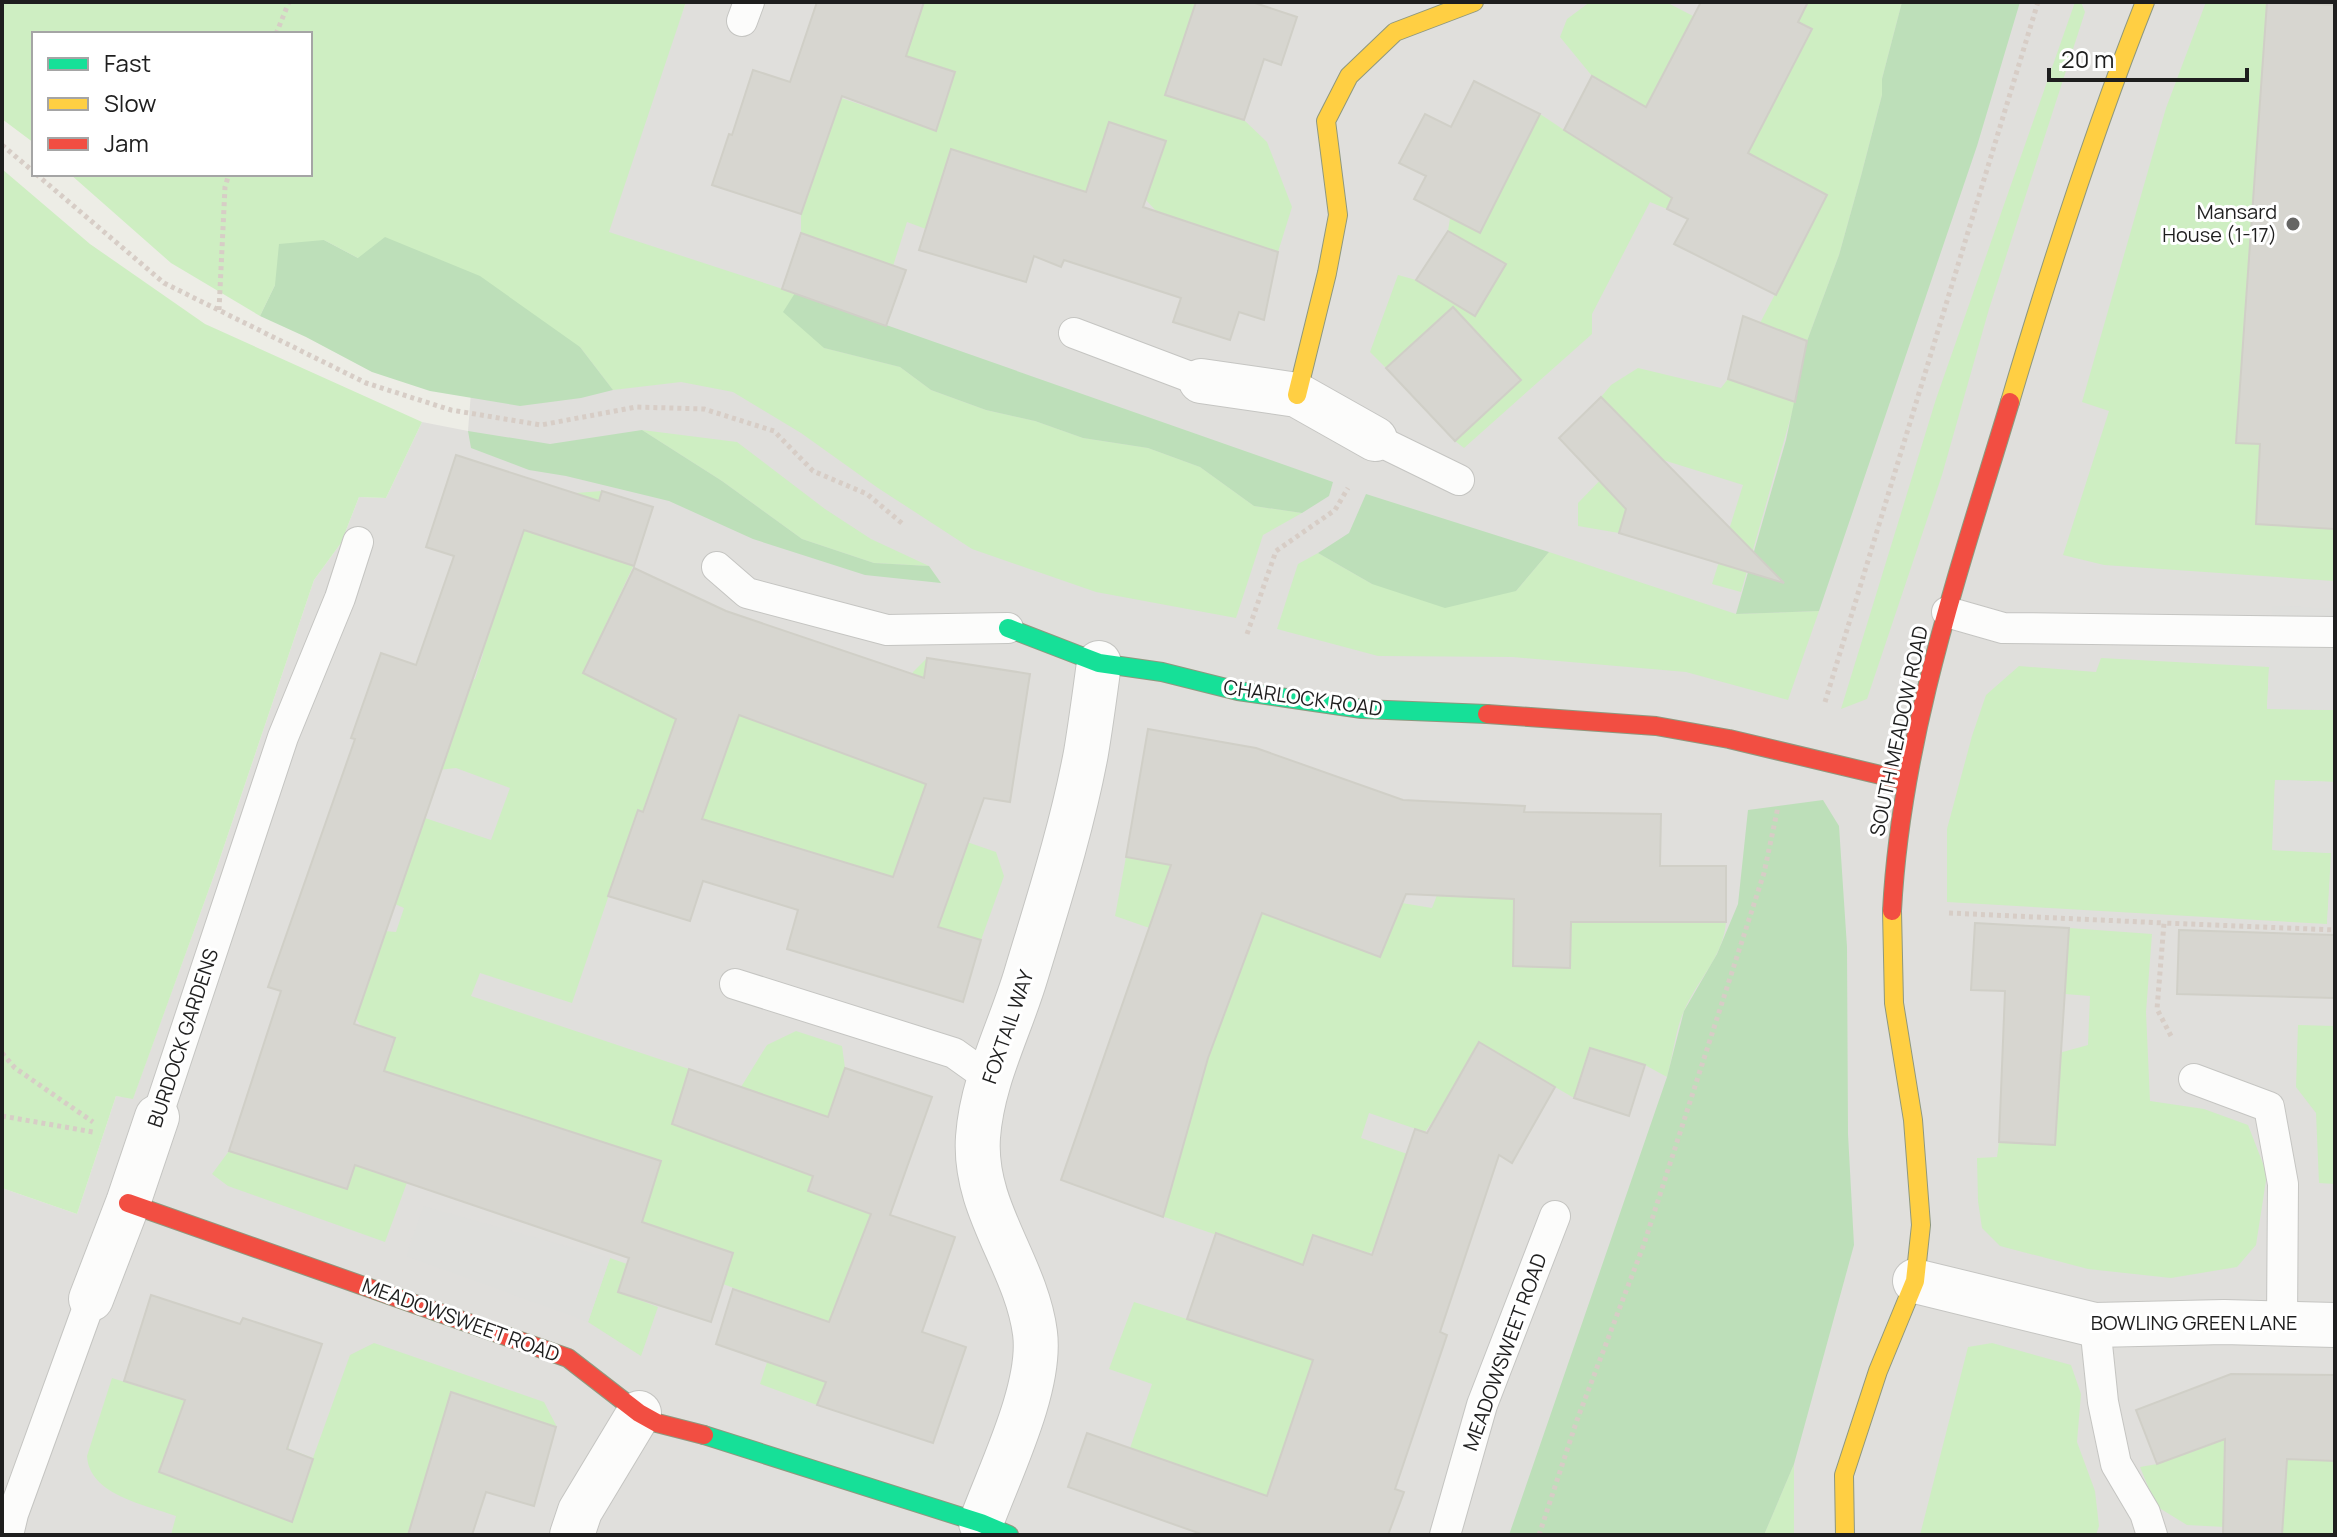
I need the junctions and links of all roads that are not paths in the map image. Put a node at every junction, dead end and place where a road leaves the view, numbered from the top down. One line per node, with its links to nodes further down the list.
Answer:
1 (1474, 2): 5 (street)
2 (2145, 2): 10 (street, SOUTH MEADOW ROAD)
3 (1074, 333): 4 (lane)
4 (1201, 381): 5 (street)
5 (1297, 395): 6 (street)
6 (1375, 439): 7 (lane)
7 (1459, 480)
8 (358, 542): 18 (lane, BURDOCK GARDENS)
9 (717, 567): 11 (lane, CHARLOCK ROAD)
10 (1947, 612): 12 (lane); 14 (street, SOUTH MEADOW ROAD)
11 (1008, 628): 13 (street, CHARLOCK ROAD)
12 (2335, 632)
13 (1099, 663): 14 (street, CHARLOCK ROAD); 16 (street, FOXTAIL WAY)
14 (1906, 781): 21 (street, SOUTH MEADOW ROAD)
15 (735, 984): 16 (lane)
16 (989, 1078): 28 (street, FOXTAIL WAY)
17 (2194, 1079): 23 (lane)
18 (157, 1117): 19 (street, BURDOCK GARDENS)
19 (128, 1203): 22 (street, BURDOCK GARDENS); 26 (street, MEADOWSWEET ROAD)
20 (1555, 1216): 30 (lane, MEADOWSWEET ROAD)
21 (1915, 1281): 24 (street, BOWLING GREEN LANE); 31 (street, SOUTH MEADOW ROAD)
22 (91, 1299): 27 (lane, BURDOCK GARDENS)
23 (2282, 1323): 24 (street, BOWLING GREEN LANE); 25 (street, BOWLING GREEN LANE)
24 (2095, 1325): 32 (lane)
25 (2335, 1325)
26 (639, 1413): 28 (street, MEADOWSWEET ROAD); 29 (street)
27 (8, 1520)
28 (995, 1529)
29 (572, 1535)
30 (1445, 1535)
31 (1845, 1535)
32 (2152, 1535)

